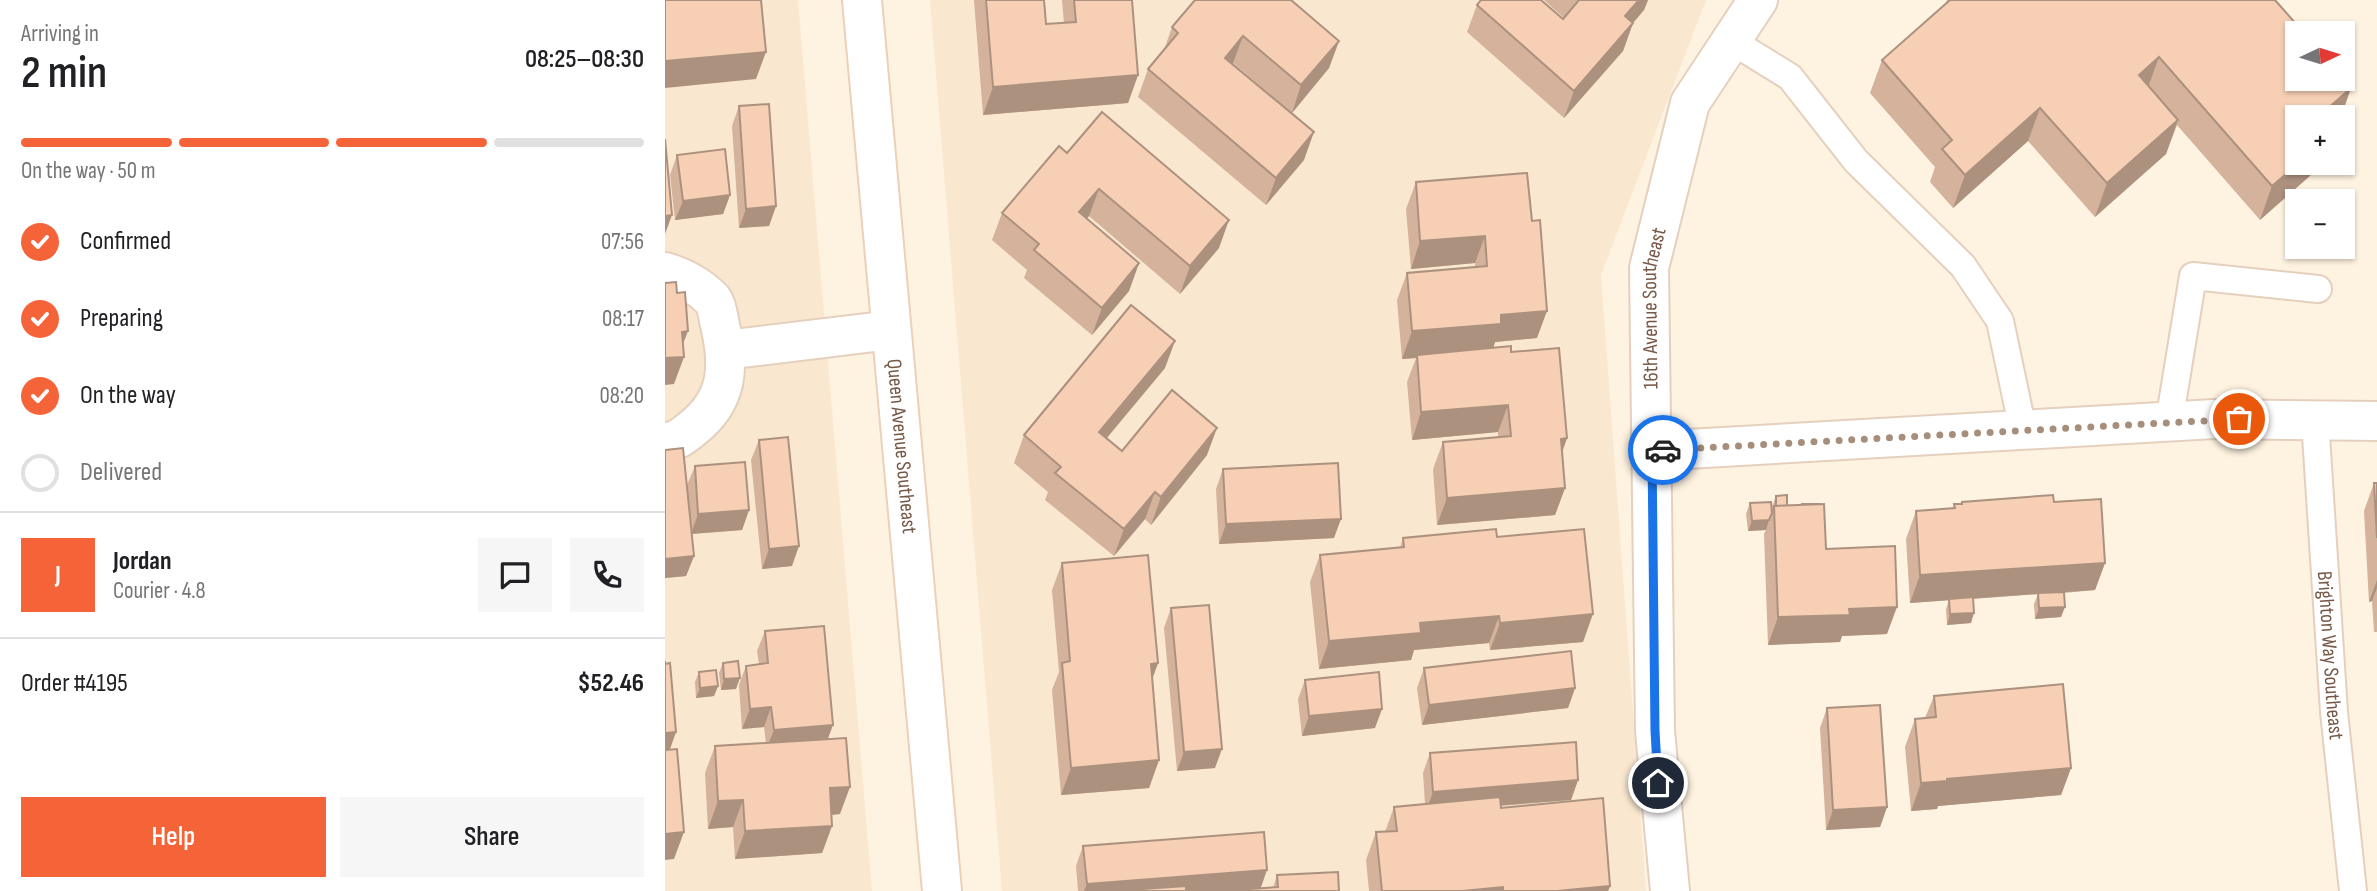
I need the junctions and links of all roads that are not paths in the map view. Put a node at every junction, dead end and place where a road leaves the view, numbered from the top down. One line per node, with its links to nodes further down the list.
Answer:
1 (862, 0): 6 (street, Queen Avenue Southeast)
2 (1758, 0): 3 (street, 16th Avenue Southeast)
3 (1730, 40): 11 (lane); 13 (street, 16th Avenue Southeast)
4 (665, 272): 7 (street)
5 (2318, 289): 10 (lane)
6 (891, 330): 7 (street); 14 (street, Queen Avenue Southeast)
7 (725, 350): 12 (street)
8 (2315, 420): 9 (street); 10 (street); 16 (lane, Brighton Way Southeast)
9 (2377, 421)
10 (2169, 422): 11 (street)
11 (2023, 430): 13 (street)
12 (665, 442)
13 (1652, 451): 15 (street, 16th Avenue Southeast)
14 (942, 891)
15 (1670, 891)
16 (2353, 891)

